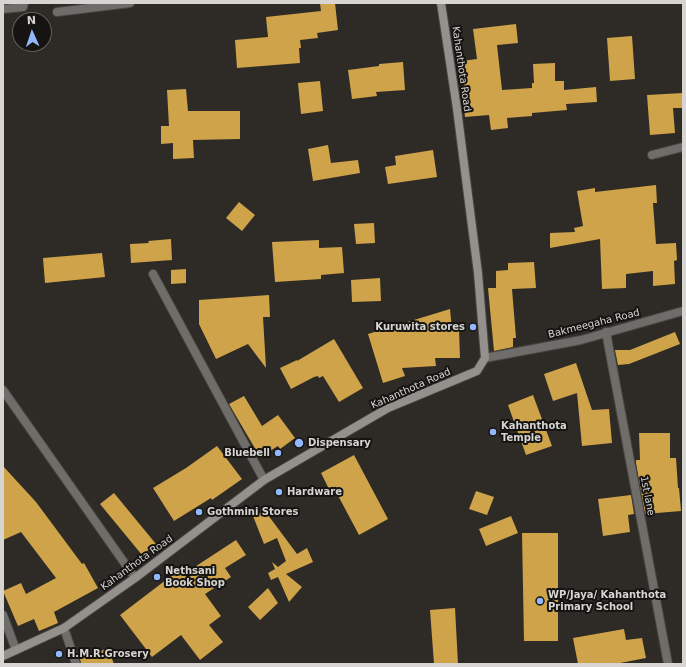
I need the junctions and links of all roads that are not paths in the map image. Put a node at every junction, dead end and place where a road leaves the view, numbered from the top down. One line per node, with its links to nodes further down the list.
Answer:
1 (24, 3): 4 (street)
2 (130, 3): 5 (street)
3 (441, 3): 11 (main road, Kahanthota Road)
4 (3, 9)
5 (56, 12)
6 (683, 147): 7 (street)
7 (652, 155)
8 (153, 274): 13 (street)
9 (683, 311): 10 (street, Bakmeegaha Road)
10 (606, 332): 11 (street, Bakmeegaha Road); 20 (street, 1st lane)
11 (485, 358): 13 (main road, Kahanthota Road)
12 (3, 390): 14 (street)
13 (264, 480): 14 (main road, Kahanthota Road)
14 (135, 578): 16 (main road, Kahanthota Road)
15 (3, 616): 17 (street)
16 (64, 628): 17 (main road, Kahanthota Road); 19 (street)
17 (16, 650): 18 (main road, Kahanthota Road)
18 (3, 656)
19 (76, 664)
20 (668, 664)

